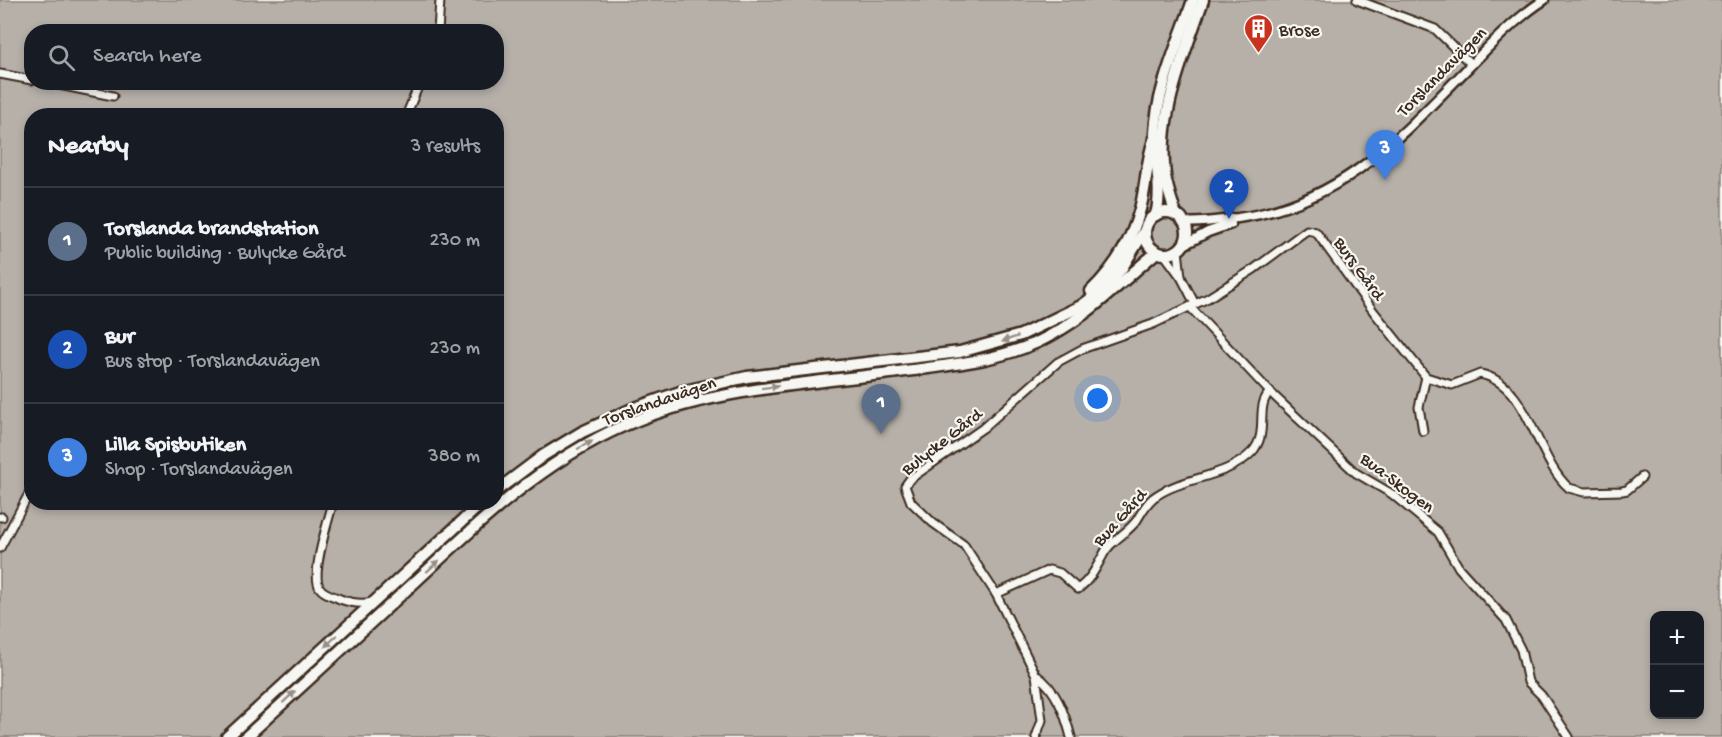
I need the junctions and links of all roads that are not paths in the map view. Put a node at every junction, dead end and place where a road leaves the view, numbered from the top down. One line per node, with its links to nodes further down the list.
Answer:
1 (440, 0): 8 (street)
2 (1192, 0): 16 (main road)
3 (1203, 0): 19 (main road)
4 (1357, 0): 9 (street)
5 (1537, 0): 7 (street, Torslandavägen)
6 (1544, 0): 7 (street, Torslandavägen)
7 (1528, 11): 9 (street, Torslandavägen)
8 (438, 24)
9 (1471, 64): 18 (street, Torslandavägen)
10 (0, 74): 11 (street)
11 (24, 78)
12 (83, 90): 14 (street)
13 (417, 90): 15 (street)
14 (113, 96)
15 (409, 108)
16 (1155, 136): 17 (main road); 25 (main road, Torslandavägen)
17 (1156, 215): 19 (main road, Torslandavägen); 20 (main road, Torslandavägen)
18 (1251, 216): 19 (street, Torslandavägen); 21 (street, Torslandavägen)
19 (1180, 219): 21 (main road)
20 (1146, 230): 22 (main road); 25 (main road, Torslandavägen)
21 (1180, 248): 22 (main road, Torslandavägen); 23 (street)
22 (1160, 253): 23 (street); 31 (main road, Torslandavägen, one-way to 22)
23 (1182, 277): 24 (street)
24 (1192, 306): 26 (street, Burs Gård); 27 (street, Bua-Skogen); 37 (street, Bulycke Gård)
25 (1063, 314): 30 (main road, Torslandavägen, one-way to 30)
26 (1426, 377): 28 (street); 29 (street)
27 (1270, 393): 37 (street, Bua Gård); 46 (street, Bua-Skogen)
28 (1423, 431)
29 (1642, 477)
30 (504, 485)
31 (504, 501)
32 (24, 503): 36 (street)
33 (331, 510): 38 (street)
34 (474, 510): 39 (main road)
35 (494, 510): 43 (main road, Torslandavägen, one-way to 35)
36 (0, 548)
37 (996, 594): 41 (street, Bulycke Gård)
38 (347, 601): 39 (street); 40 (street)
39 (375, 602): 40 (main road)
40 (352, 622): 42 (main road, one-way to 42)
41 (1036, 675): 44 (street, Bulycke Gård); 45 (street, Bulycke Gård)
42 (227, 737)
43 (246, 737)
44 (1036, 737)
45 (1071, 737)
46 (1569, 737)

